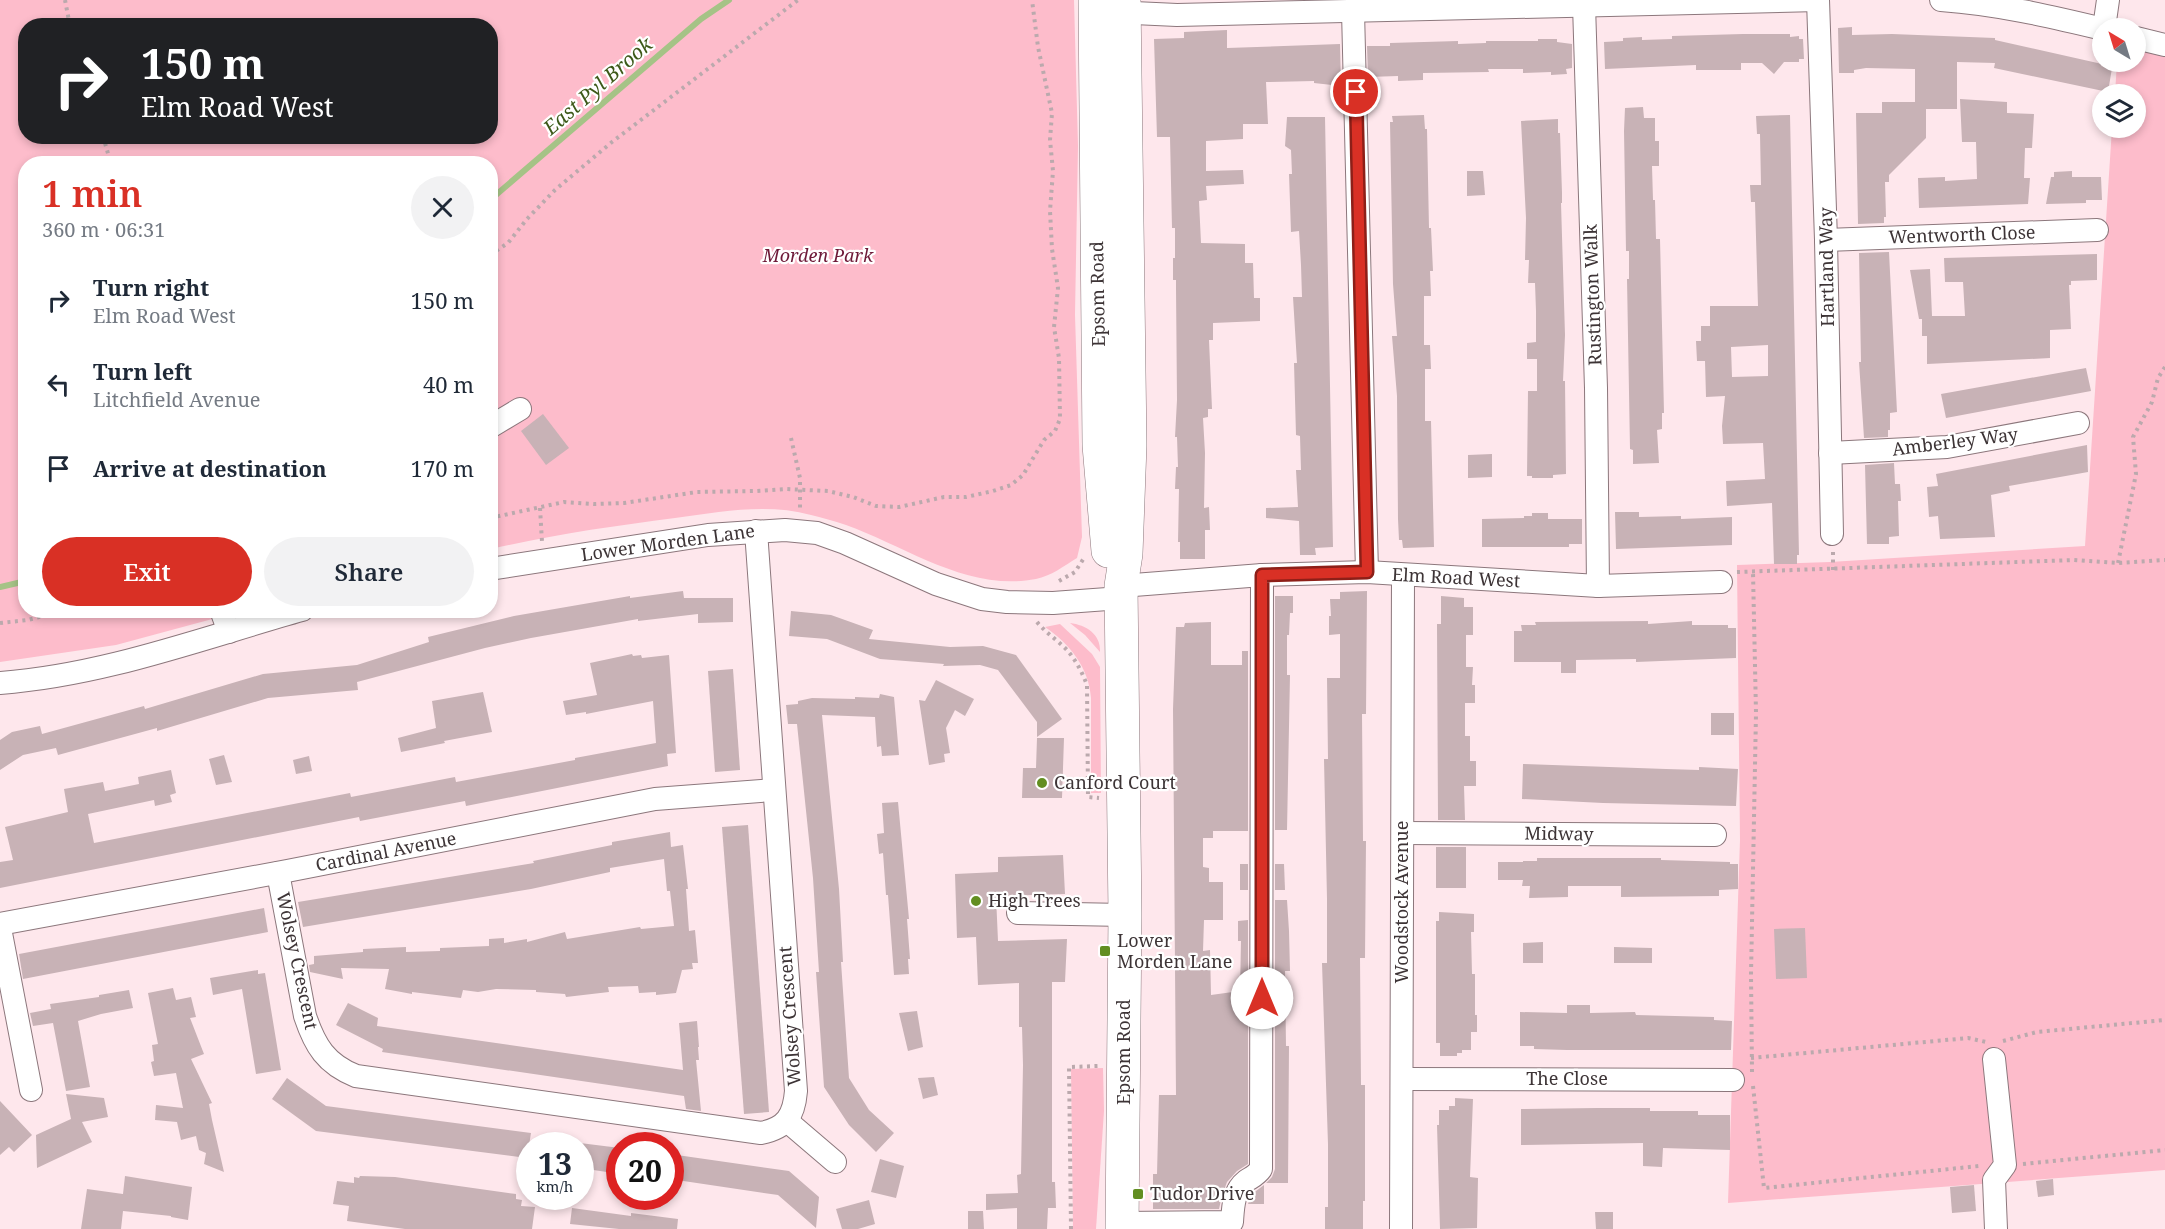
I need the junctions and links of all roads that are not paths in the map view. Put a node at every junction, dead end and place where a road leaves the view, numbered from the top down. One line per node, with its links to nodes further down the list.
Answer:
1 (1818, 0): 4 (street); 13 (street, Hartland Way)
2 (1941, 0): 9 (street)
3 (2108, 0): 8 (street)
4 (1584, 5): 7 (street); 25 (street, Rustington Walk)
5 (1234, 7): 6 (street); 7 (street)
6 (1109, 8): 26 (highway, Epsom Road)
7 (1353, 11): 21 (street)
8 (2105, 18)
9 (2092, 26)
10 (2146, 40): 11 (street)
11 (2165, 45)
12 (2097, 230): 13 (street, Wentworth Close)
13 (1826, 240): 17 (street, Hartland Way)
14 (520, 409): 15 (street)
15 (498, 422)
16 (2078, 423): 17 (street, Amberley Way)
17 (1830, 453): 19 (street, Hartland Way)
18 (756, 531): 20 (street, Lower Morden Lane); 26 (street, Lower Morden Lane); 31 (street, Wolsey Crescent)
19 (1832, 534)
20 (498, 568)
21 (1367, 572): 22 (street, Elm Road West); 23 (street, Elm Road West)
22 (1262, 575): 26 (street, Elm Road West); 45 (street)
23 (1403, 575): 25 (street, Elm Road West); 32 (street, Woodstock Avenue)
24 (1721, 582): 25 (street, Elm Road West)
25 (1598, 586)
26 (1121, 592): 36 (highway, Epsom Road)
27 (224, 618): 29 (street)
28 (275, 618): 29 (street)
29 (229, 632): 30 (street)
30 (0, 683)
31 (773, 790): 34 (street, Cardinal Avenue); 42 (street, Wolsey Crescent)
32 (1403, 832): 33 (street, Midway); 39 (street, Woodstock Avenue)
33 (1715, 836)
34 (278, 873): 37 (street, Cardinal Avenue); 42 (street, Wolsey Crescent)
35 (1018, 913): 36 (street)
36 (1125, 915): 44 (highway, Epsom Road)
37 (0, 926): 41 (street)
38 (1993, 1052): 47 (street)
39 (1402, 1078): 40 (street, The Close); 46 (street, Woodstock Avenue)
40 (1733, 1080)
41 (32, 1090)
42 (787, 1121): 43 (street)
43 (835, 1162)
44 (1122, 1226): 45 (street)
45 (1232, 1226)
46 (1401, 1229)
47 (1996, 1229)

